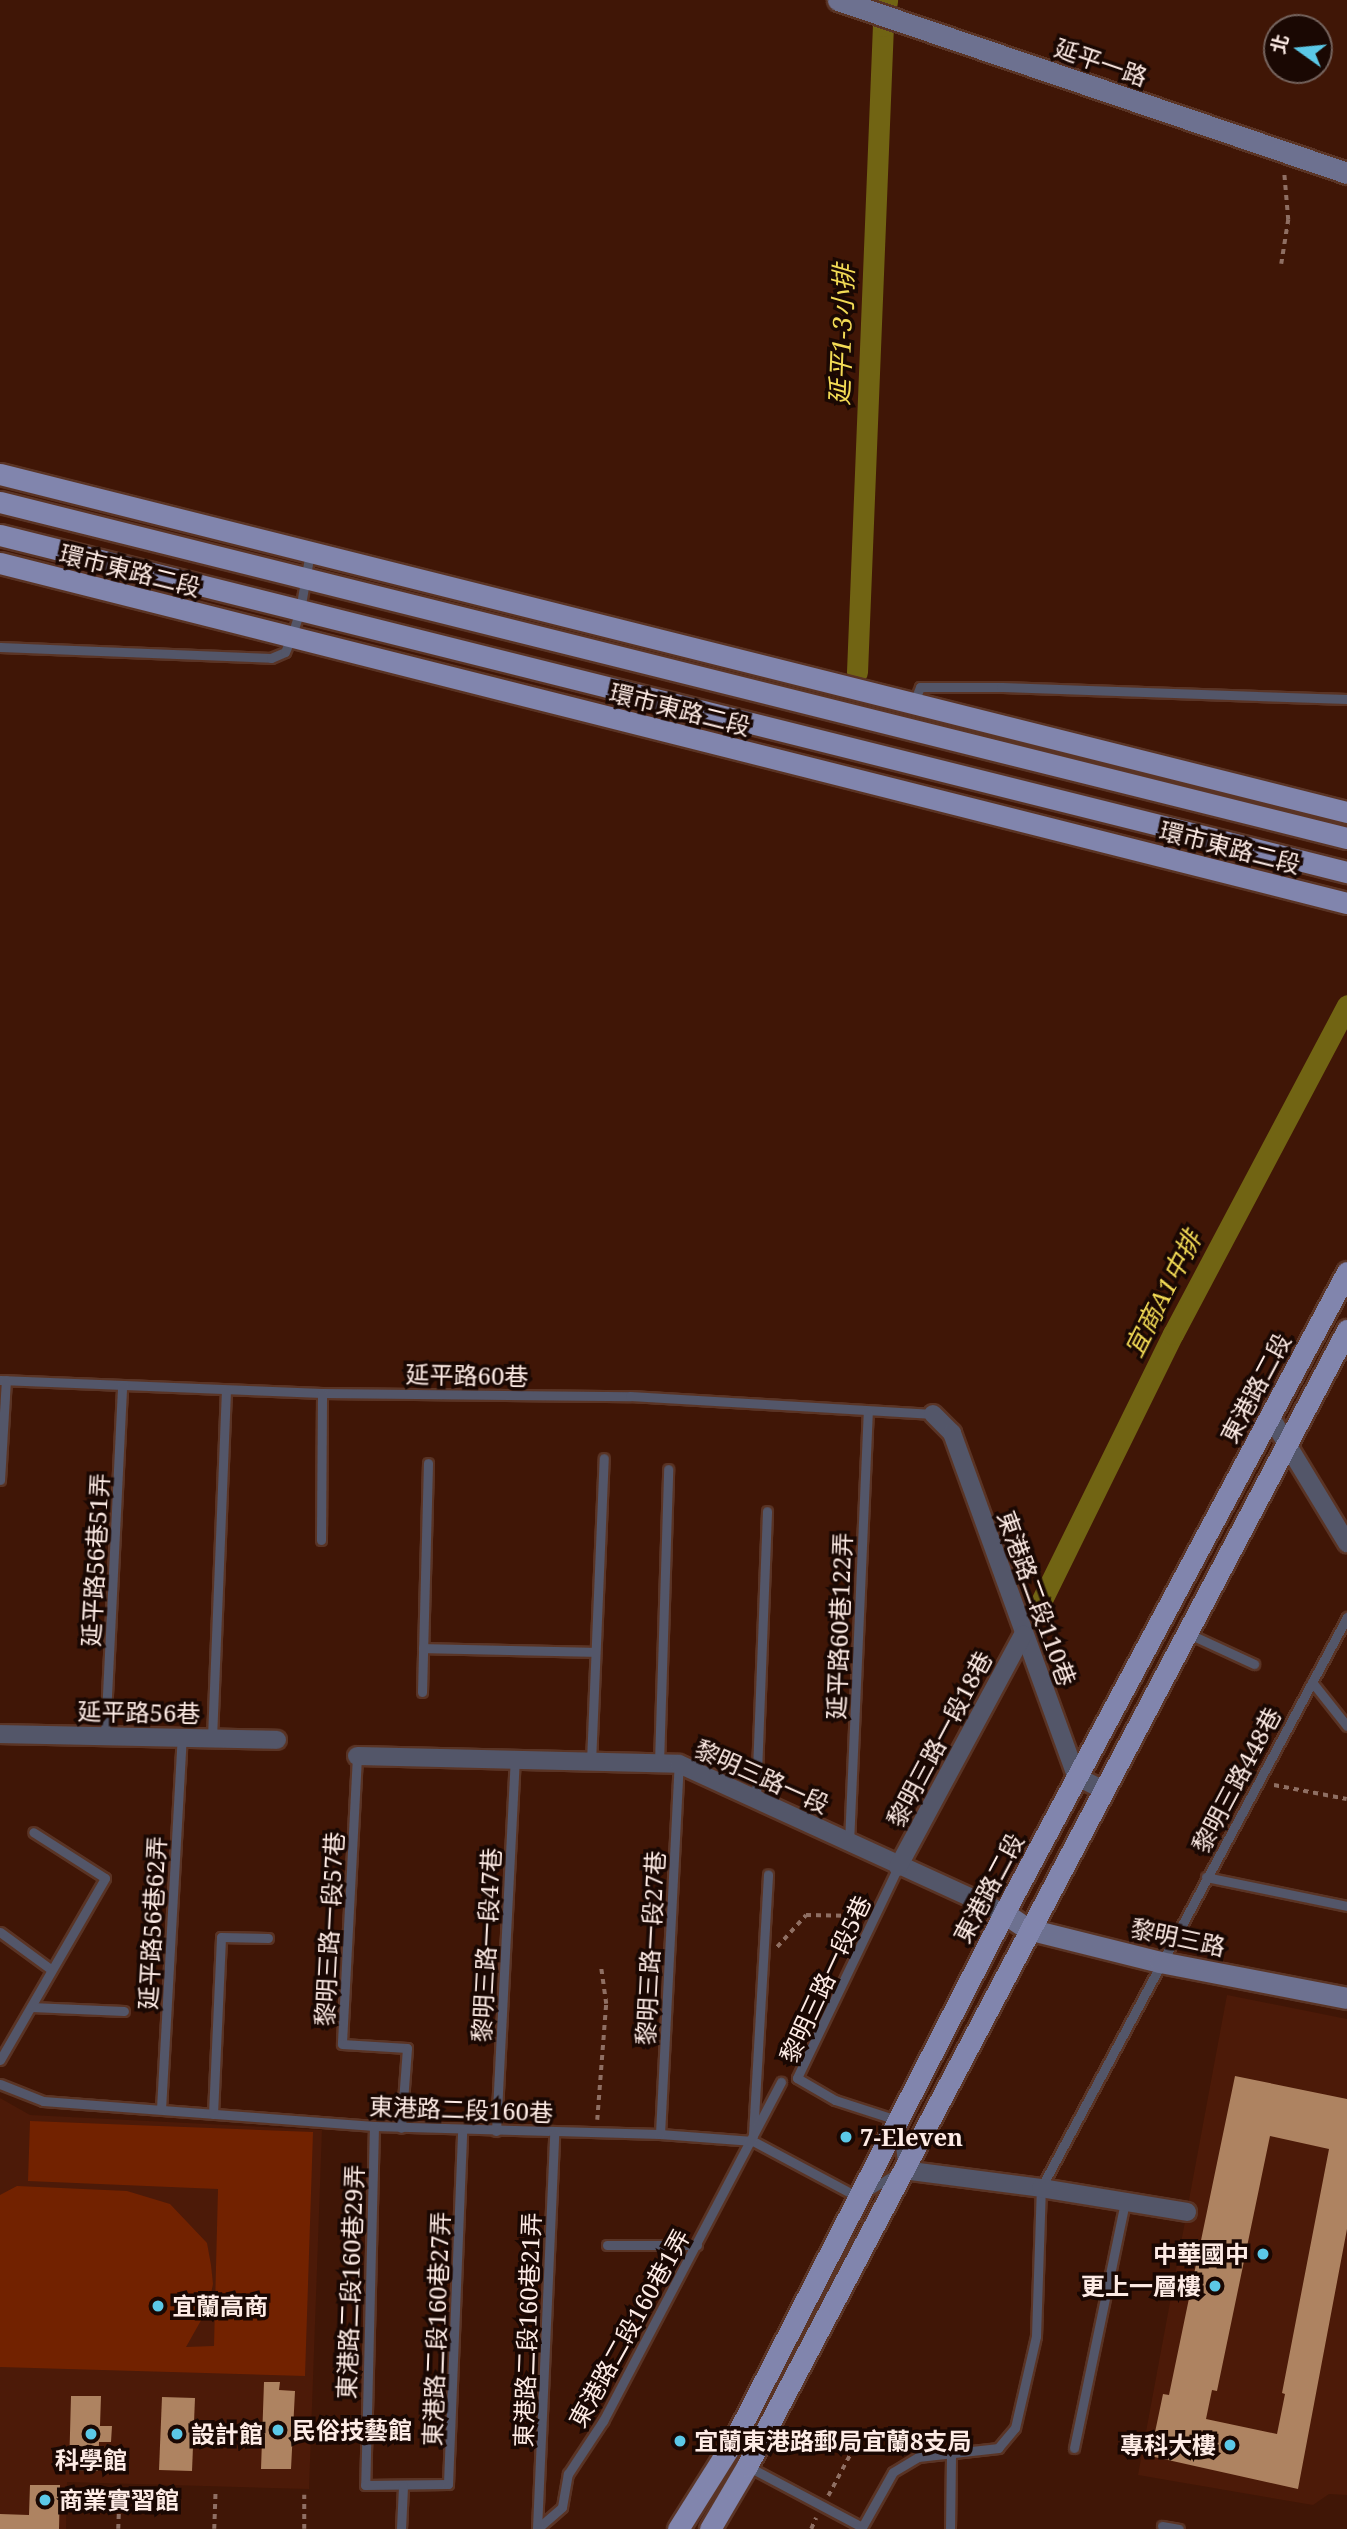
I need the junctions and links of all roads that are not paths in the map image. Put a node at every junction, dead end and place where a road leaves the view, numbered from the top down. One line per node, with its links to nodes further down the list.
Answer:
1 (838, 0): 2 (street, 延平一路)
2 (1347, 173)
3 (0, 474): 6 (main road)
4 (0, 502): 8 (main road, 環市東路二段)
5 (0, 534): 9 (main road, 環市東路二段)
6 (310, 552): 8 (lane); 13 (main road)
7 (0, 563): 10 (main road, 環市東路二段)
8 (306, 577): 9 (lane); 14 (main road, 環市東路二段)
9 (300, 610): 10 (lane); 15 (main road, 環市東路二段)
10 (291, 638): 11 (lane); 16 (main road, 環市東路二段)
11 (0, 647)
12 (1347, 699): 13 (lane)
13 (914, 703): 14 (main road); 17 (main road)
14 (907, 728): 15 (main road); 18 (main road, 環市東路二段)
15 (899, 760): 16 (main road); 19 (main road, 環市東路二段)
16 (892, 789): 20 (main road, 環市東路二段)
17 (1347, 812)
18 (1347, 838)
19 (1347, 872)
20 (1347, 903)
21 (1347, 1272): 29 (main road, 東港路二段)
22 (1347, 1331): 30 (main road)
23 (3, 1380): 24 (lane, 延平路60巷); 34 (lane)
24 (122, 1385): 25 (lane, 延平路60巷); 48 (lane, 延平路56巷51弄)
25 (226, 1390): 26 (lane, 延平路60巷); 50 (lane)
26 (322, 1393): 27 (lane, 延平路60巷); 36 (lane)
27 (868, 1412): 28 (lane, 延平路60巷); 61 (lane, 延平路60巷122弄)
28 (933, 1414): 40 (street, 東港路二段110巷)
29 (1270, 1416): 30 (street); 57 (main road, 東港路二段)
30 (1286, 1446): 37 (street); 39 (main road)
31 (604, 1458): 42 (lane)
32 (428, 1463): 41 (lane)
33 (668, 1469): 55 (lane)
34 (0, 1480)
35 (766, 1511): 59 (lane)
36 (321, 1540)
37 (1347, 1543)
38 (1347, 1617): 44 (lane, 黎明三路448巷)
39 (1186, 1633): 43 (lane); 58 (main road)
40 (1023, 1635): 57 (street, 東港路二段110巷); 62 (street, 黎明三路一段18巷)
41 (423, 1648): 42 (lane); 45 (lane)
42 (595, 1652): 54 (lane)
43 (1254, 1664)
44 (1312, 1682): 46 (lane); 64 (lane, 黎明三路448巷)
45 (422, 1692)
46 (1347, 1726)
47 (0, 1734): 48 (street, 延平路56巷)
48 (105, 1736): 49 (street, 延平路56巷)
49 (182, 1738): 50 (street, 延平路56巷); 78 (lane, 延平路56巷62弄)
50 (212, 1738): 51 (street, 延平路56巷)
51 (277, 1740)
52 (357, 1755): 53 (street, 黎明三路一段); 82 (lane, 黎明三路一段57巷)
53 (515, 1761): 54 (street, 黎明三路一段); 84 (lane, 黎明三路一段47巷)
54 (591, 1762): 55 (street, 黎明三路一段)
55 (659, 1763): 56 (street, 黎明三路一段)
56 (679, 1764): 59 (street, 黎明三路一段); 86 (lane, 黎明三路一段27巷)
57 (1076, 1776): 58 (street); 66 (main road, 東港路二段)
58 (1103, 1790): 67 (main road)
59 (756, 1798): 61 (street, 黎明三路一段)
60 (33, 1832): 71 (lane)
61 (849, 1843): 62 (street, 黎明三路一段)
62 (898, 1867): 66 (street, 黎明三路一段); 80 (lane, 黎明三路一段5巷)
63 (768, 1874): 87 (lane)
64 (1206, 1877): 65 (lane); 70 (lane, 黎明三路448巷)
65 (1347, 1906)
66 (1004, 1913): 67 (street, 黎明三路); 80 (main road, 東港路二段)
67 (1028, 1929): 70 (street, 黎明三路); 88 (main road)
68 (0, 1931): 71 (lane)
69 (268, 1938): 79 (lane)
70 (1160, 1962): 72 (street, 黎明三路); 89 (lane, 黎明三路448巷)
71 (52, 1970): 73 (lane)
72 (1347, 1998)
73 (31, 2007): 74 (lane); 75 (lane)
74 (124, 2011)
75 (0, 2060)
76 (781, 2082): 87 (lane, 東港路二段160巷1弄)
77 (0, 2084): 78 (lane, 東港路二段160巷)
78 (161, 2109): 79 (lane, 東港路二段160巷)
79 (213, 2114): 81 (lane, 東港路二段160巷)
80 (898, 2120): 88 (lane); 90 (main road, 東港路二段)
81 (374, 2126): 82 (lane, 東港路二段160巷); 98 (lane, 東港路二段160巷29弄)
82 (401, 2128): 83 (lane, 東港路二段160巷)
83 (462, 2130): 84 (lane, 東港路二段160巷); 98 (lane, 東港路二段160巷27弄)
84 (496, 2131): 85 (lane, 東港路二段160巷)
85 (554, 2132): 86 (lane, 東港路二段160巷); 102 (lane, 東港路二段160巷21弄)
86 (660, 2134): 87 (lane, 東港路二段160巷)
87 (753, 2141): 90 (lane, 東港路二段160巷); 94 (lane, 東港路二段160巷1弄)
88 (902, 2170): 89 (street); 90 (lane); 97 (main road)
89 (1041, 2188): 91 (street); 96 (lane)
90 (858, 2197): 103 (main road, 東港路二段)
91 (1125, 2202): 92 (street); 95 (lane)
92 (1186, 2212)
93 (607, 2245): 94 (lane)
94 (696, 2245): 102 (lane, 東港路二段160巷1弄)
95 (1074, 2448)
96 (951, 2453): 100 (lane); 105 (lane)
97 (747, 2466): 100 (lane); 104 (main road)
98 (403, 2486): 101 (lane)
99 (1161, 2526): 106 (lane)
100 (862, 2528)
101 (401, 2529)
102 (537, 2529)
103 (678, 2529)
104 (710, 2529)
105 (950, 2529)
106 (1179, 2529)

